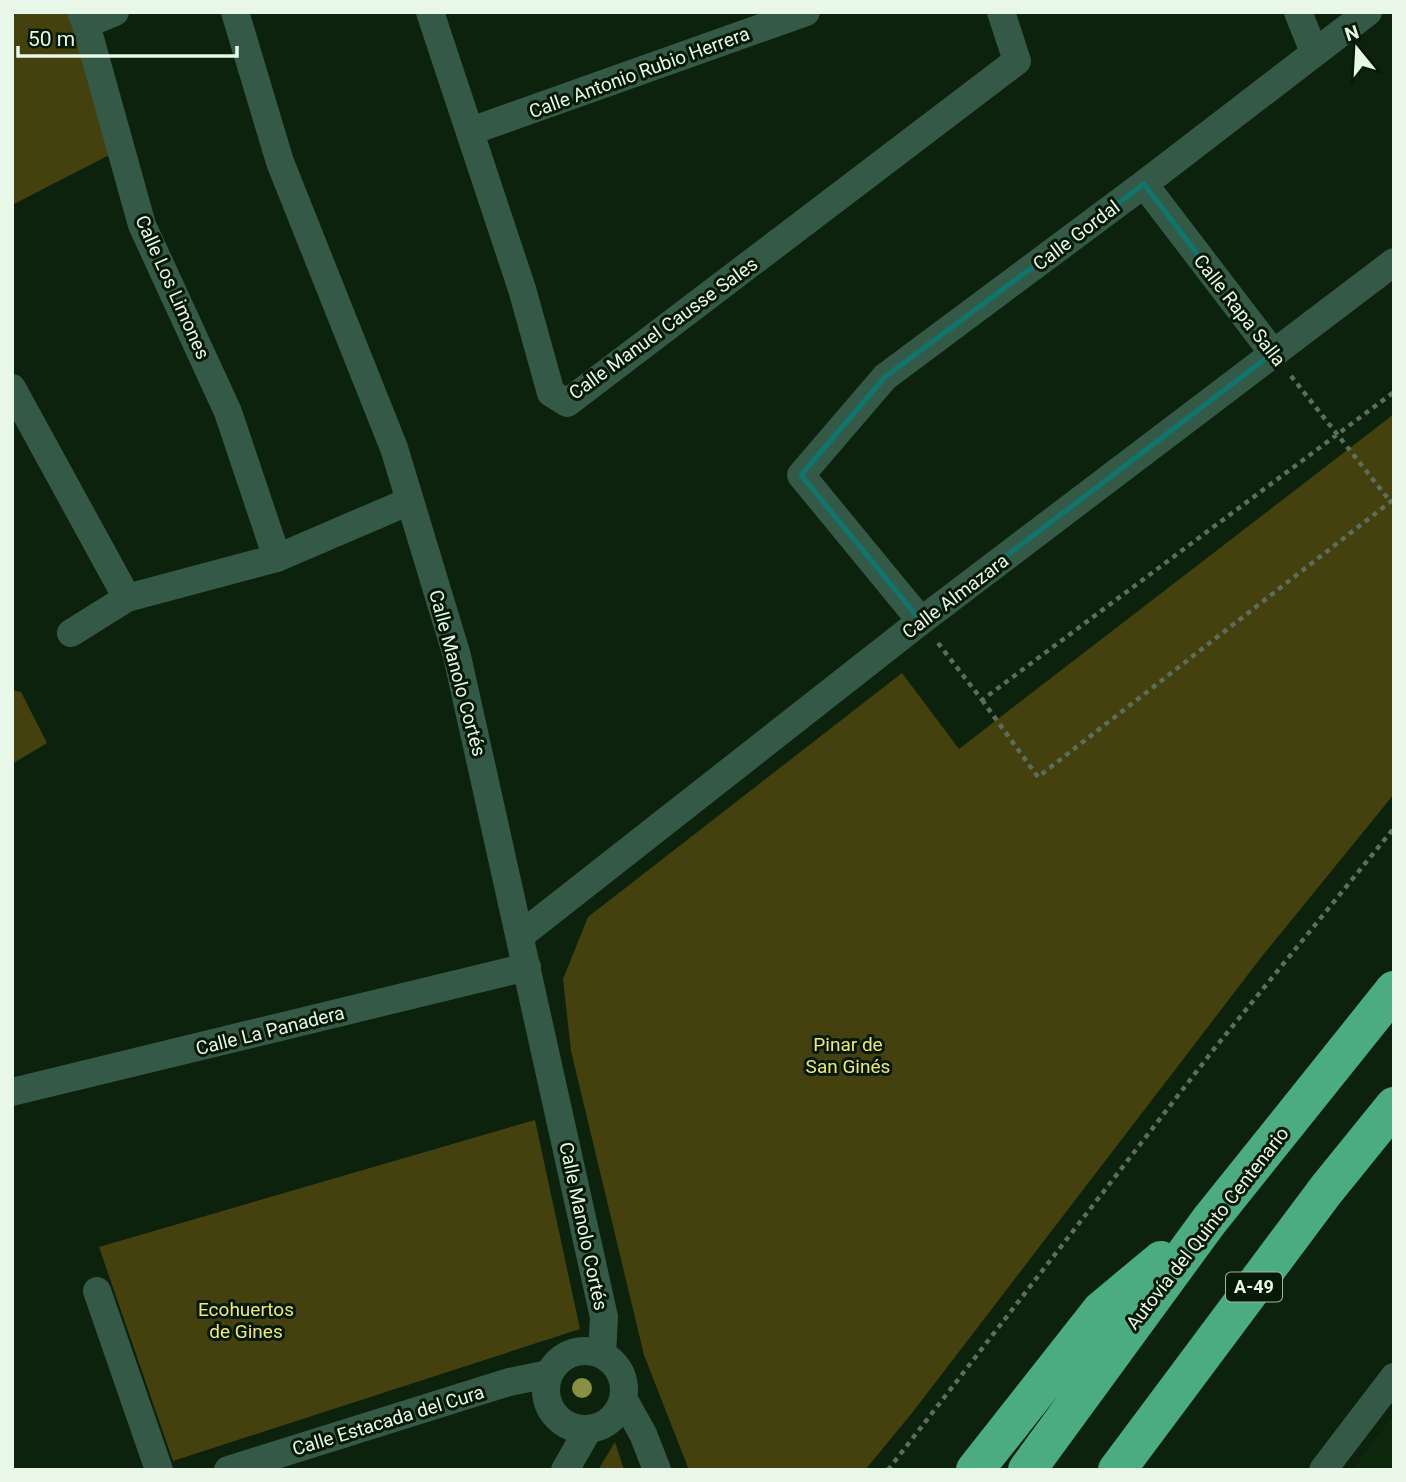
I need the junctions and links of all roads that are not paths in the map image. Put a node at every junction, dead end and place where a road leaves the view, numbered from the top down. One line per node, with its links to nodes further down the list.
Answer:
1 (115, 12): 8 (street)
2 (235, 12): 15 (street, Calle Manolo Cortés)
3 (429, 12): 10 (street, Calle Manuel Causse Sales)
4 (806, 12): 10 (street, Calle Antonio Rubio Herrera)
5 (1001, 12): 10 (street, Calle Manuel Causse Sales)
6 (1298, 12): 9 (street)
7 (1368, 12): 9 (street, Calle Gordal)
8 (84, 18): 16 (street, Calle Los Limones)
9 (1314, 52): 11 (street, Calle Gordal)
10 (471, 131)
11 (1144, 184): 13 (street, Calle Rapa Salla); 18 (street, Calle Gordal)
12 (1394, 262): 13 (street, Calle Almazara)
13 (1273, 353): 18 (street, Calle Almazara)
14 (12, 388): 17 (street)
15 (410, 501): 16 (street); 20 (street, Calle Manolo Cortés)
16 (277, 558): 17 (street)
17 (127, 598): 19 (street)
18 (921, 621): 20 (street, Calle Almazara)
19 (71, 633)
20 (520, 935): 21 (street, Calle Manolo Cortés)
21 (527, 967): 23 (street, Calle La Panadera); 27 (street, Calle Manolo Cortés)
22 (1394, 990): 25 (highway, Autovía del Quinto Centenario)
23 (12, 1092)
24 (1394, 1106): 38 (highway, A-49)
25 (1209, 1221): 36 (highway); 37 (highway, Autovía del Quinto Centenario)
26 (97, 1291): 32 (street)
27 (602, 1355): 28 (street); 30 (street)
28 (549, 1374): 31 (street); 33 (street, Calle Estacada del Cura)
29 (1394, 1377): 39 (street)
30 (624, 1400): 31 (street); 35 (street)
31 (588, 1430): 34 (street)
32 (159, 1470)
33 (228, 1470)
34 (565, 1470)
35 (657, 1470)
36 (975, 1470)
37 (1027, 1470)
38 (1117, 1470)
39 (1324, 1470)

